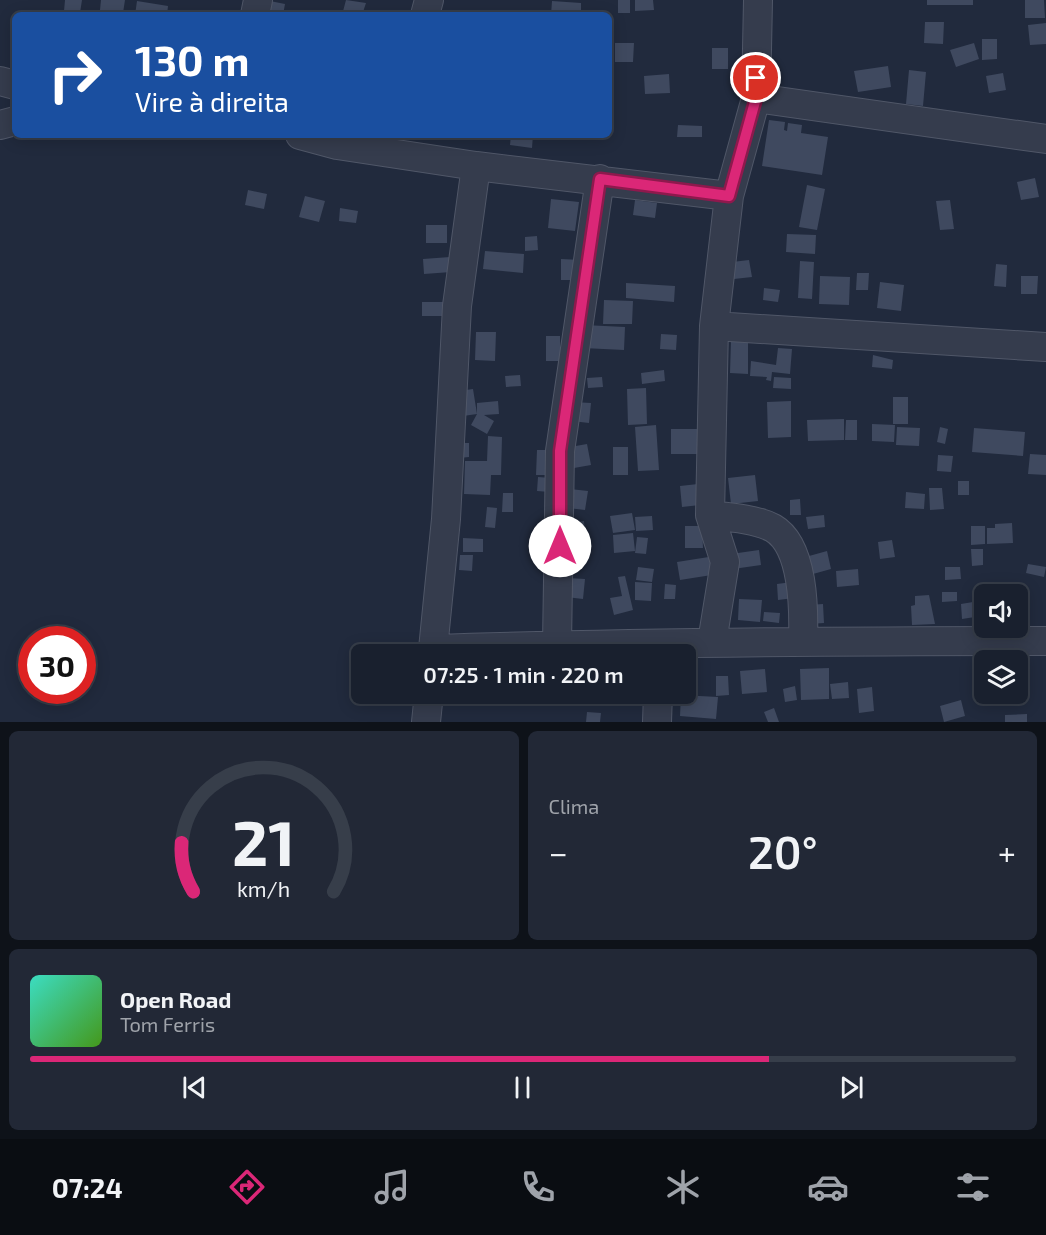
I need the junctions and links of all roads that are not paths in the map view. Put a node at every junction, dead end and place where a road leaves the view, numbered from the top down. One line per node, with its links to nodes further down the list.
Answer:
1 (758, 0): 2 (street)
2 (756, 98): 4 (street); 8 (street)
3 (311, 138): 5 (street)
4 (1046, 139)
5 (411, 146): 6 (street)
6 (476, 166): 7 (street); 15 (street)
7 (600, 179): 8 (street); 16 (street)
8 (729, 196): 9 (street)
9 (714, 326): 10 (street); 11 (street)
10 (1046, 347)
11 (710, 515): 12 (street); 14 (street)
12 (803, 641): 13 (street); 14 (street)
13 (1046, 641)
14 (712, 642): 17 (street)
15 (434, 644)
16 (557, 644)
17 (696, 644)
18 (428, 704): 20 (street)
19 (658, 704): 21 (street)
20 (426, 722)
21 (657, 722)

